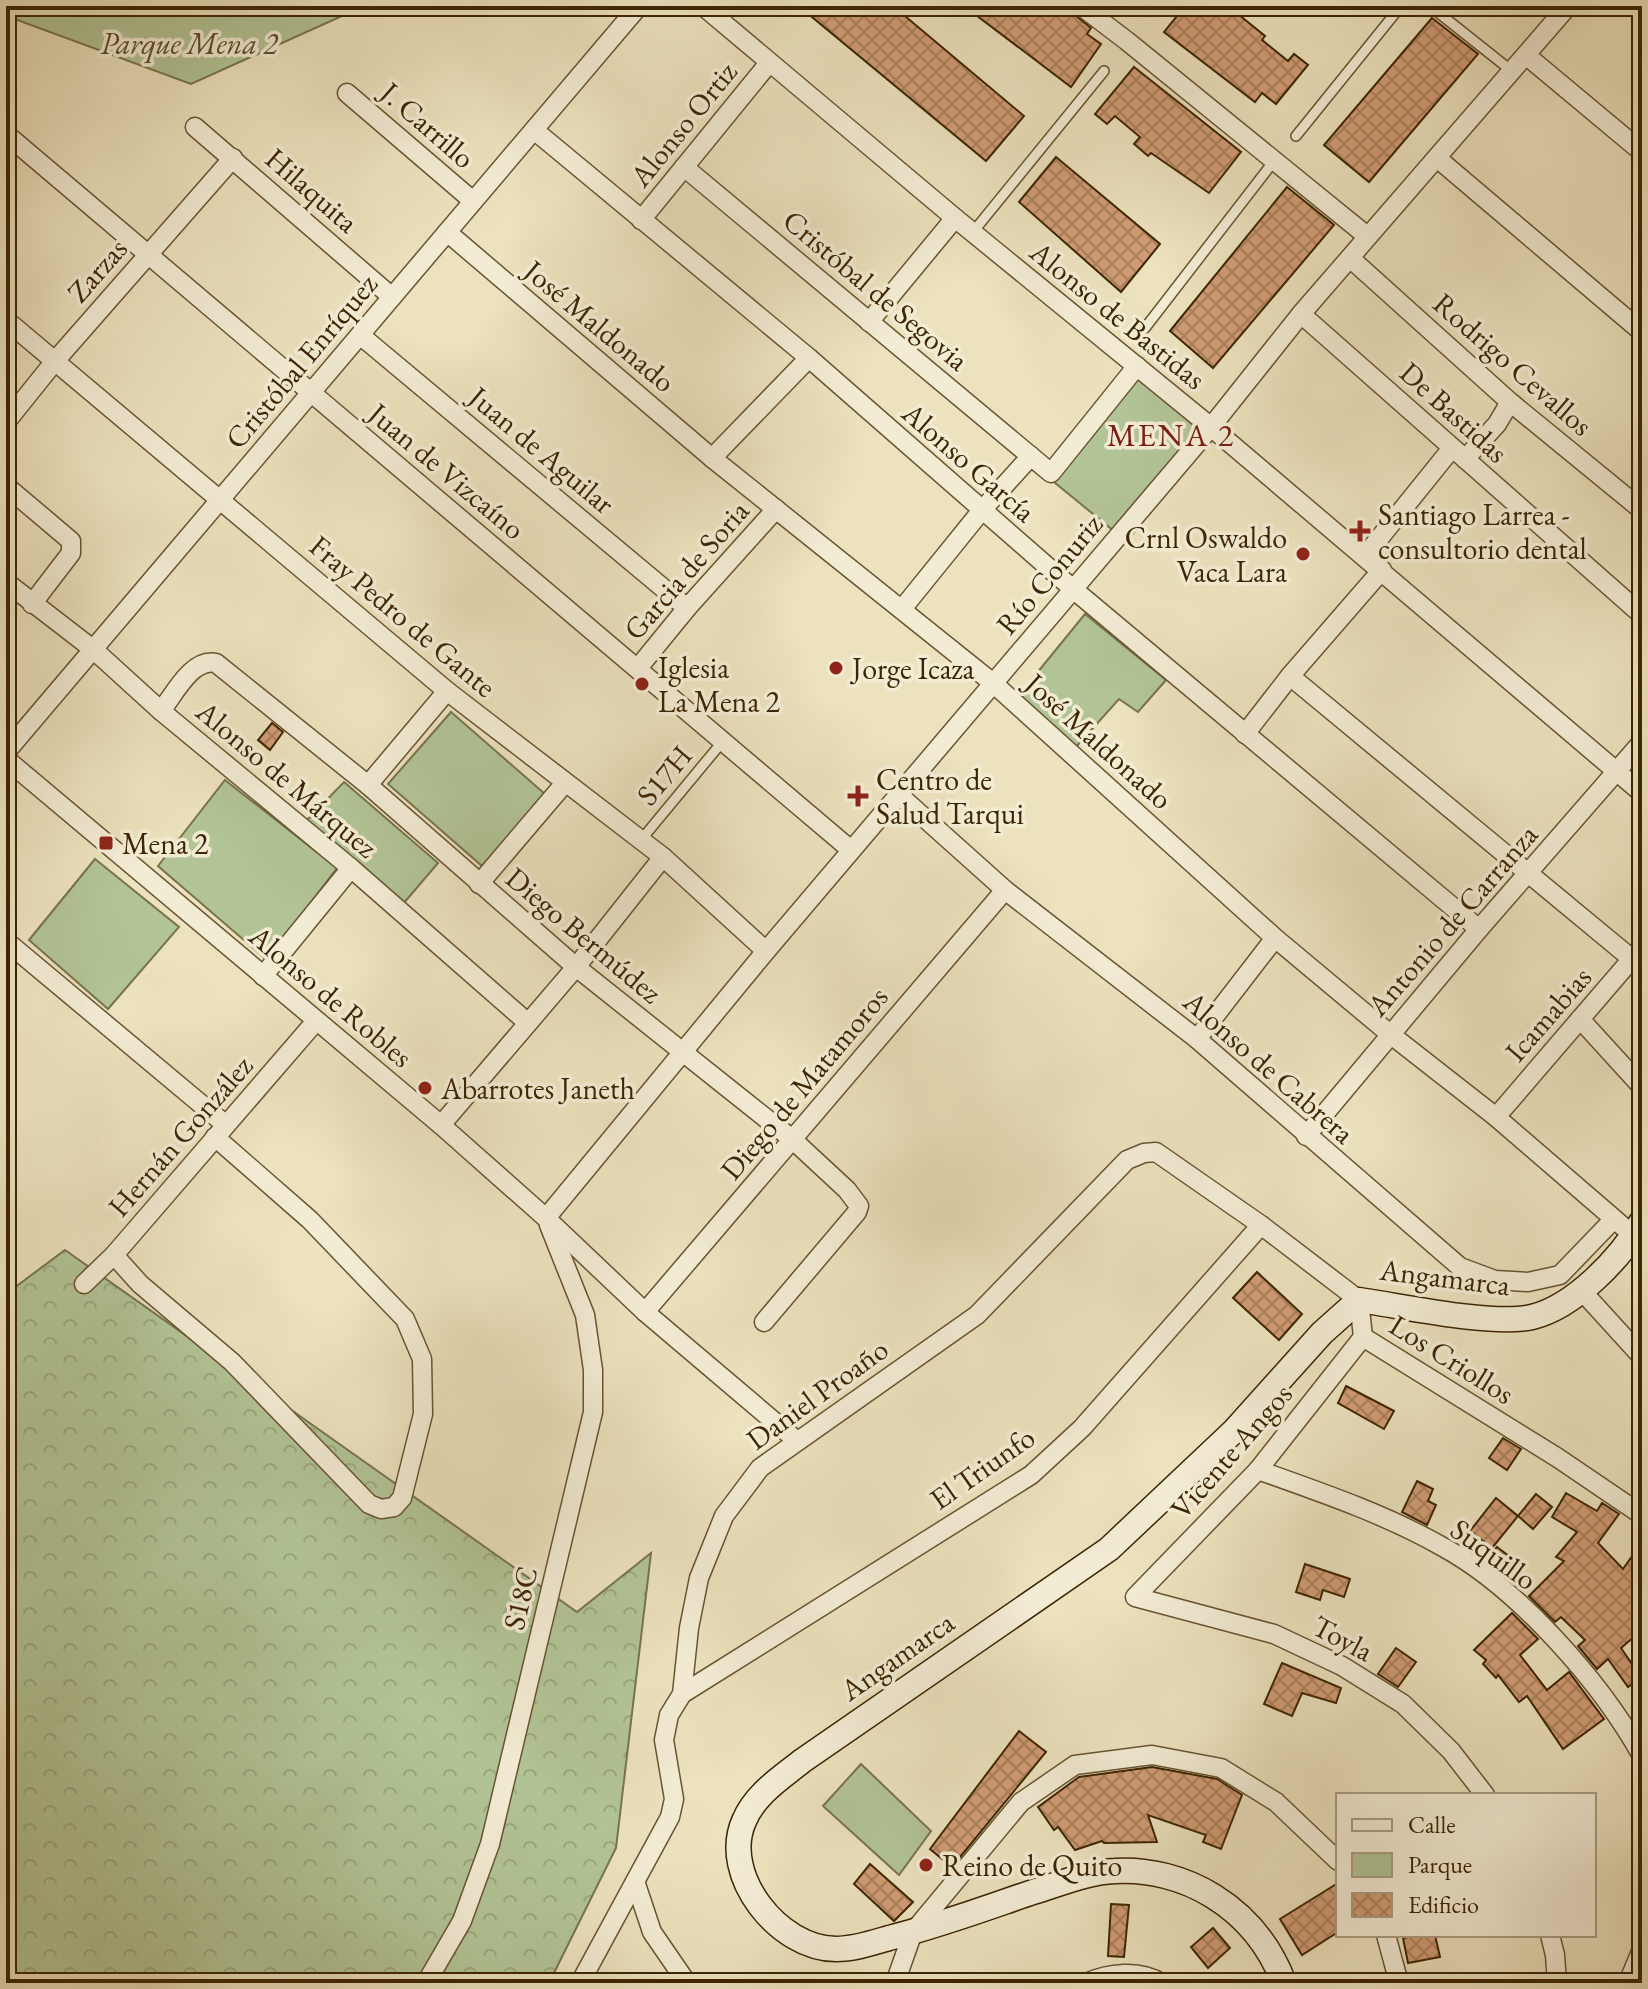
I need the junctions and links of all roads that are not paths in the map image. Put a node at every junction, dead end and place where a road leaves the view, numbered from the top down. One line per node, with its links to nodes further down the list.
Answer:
1 (639, 6): 13 (street, Cristóbal Enríquez)
2 (703, 6): 8 (street, Alonso de Bastidas)
3 (1081, 6): 19 (street)
4 (1401, 6): 15 (lane)
5 (1430, 6): 10 (lane)
6 (1568, 6): 7 (street, Río Conuriz)
7 (1527, 56): 10 (street, Río Conuriz); 16 (street)
8 (769, 63): 20 (street, Alonso Ortiz); 22 (street, Alonso de Bastidas)
9 (1104, 71): 25 (lane)
10 (1513, 72): 18 (street, Río Conuriz)
11 (347, 93): 21 (street, J. Carrillo)
12 (195, 127): 17 (street, Hilaquita)
13 (534, 130): 21 (street, Cristóbal Enríquez); 23 (street, Alonso García)
14 (6, 134): 27 (street, Juan de Vizcaíno)
15 (1296, 136)
16 (1642, 152)
17 (233, 158): 27 (street, Zarzas); 29 (street, Hilaquita)
18 (1437, 158): 26 (street, Río Conuriz); 34 (street)
19 (1274, 161): 26 (street); 33 (lane)
20 (684, 167): 23 (street, Alonso Ortiz); 32 (street, Cristóbal de Segovia)
21 (473, 201): 24 (street, Cristóbal Enríquez)
22 (955, 218): 25 (street, Alonso de Bastidas); 32 (street)
23 (641, 220): 36 (street, Alonso García)
24 (447, 232): 29 (street, Cristóbal Enríquez); 45 (street, José Maldonado)
25 (973, 232): 38 (street, Alonso de Bastidas)
26 (1367, 236): 28 (street, Río Conuriz)
27 (146, 256): 37 (street, Zarzas); 39 (street, Juan de Vizcaíno)
28 (1350, 258): 30 (street, Río Conuriz); 40 (street, Rodrigo Cevallos)
29 (392, 297): 35 (street, Cristóbal Enríquez)
30 (1301, 314): 42 (street, Río Conuriz); 43 (street, De Bastidas)
31 (6, 320): 37 (street, Fray Pedro de Gante)
32 (869, 322): 44 (street, Cristóbal de Segovia)
33 (1145, 328)
34 (1642, 332)
35 (360, 335): 39 (street, Cristóbal Enríquez); 56 (street, Juan de Aguilar)
36 (809, 358): 45 (street); 49 (street, Alonso García)
37 (55, 361): 41 (street, Zarzas); 47 (street, Fray Pedro de Gante)
38 (1137, 366): 42 (street, Alonso de Bastidas); 44 (street)
39 (311, 393): 47 (street, Cristóbal Enríquez); 60 (street, Juan de Vizcaíno)
40 (1510, 402): 43 (street); 50 (street, Rodrigo Cevallos)
41 (6, 422)
42 (1211, 427): 51 (street, Alonso de Bastidas); 54 (street, Río Conuriz)
43 (1459, 454): 51 (street); 58 (street, De Bastidas)
44 (1031, 456): 49 (street)
45 (712, 458): 48 (street, José Maldonado)
46 (6, 486): 55 (street)
47 (220, 500): 59 (street, Cristóbal Enríquez); 63 (street, Fray Pedro de Gante)
48 (776, 509): 56 (street, Garcia de Soria); 57 (street, José Maldonado)
49 (982, 510): 54 (street, Alonso García); 57 (street)
50 (1642, 510)
51 (1365, 556): 52 (street, Alonso de Bastidas)
52 (1382, 570): 61 (street); 70 (street, Alonso de Bastidas)
53 (6, 582): 55 (street, Alonso de Márquez)
54 (1073, 589): 62 (street, Río Conuriz); 65 (street, Alonso García)
55 (32, 604): 59 (street, Alonso de Márquez)
56 (687, 608): 60 (street, Garcia de Soria)
57 (902, 609): 62 (street, José Maldonado)
58 (1642, 615)
59 (94, 650): 64 (street, Alonso de Márquez); 68 (street, Cristóbal Enríquez)
60 (638, 668): 66 (street, Juan de Vizcaíno)
61 (1290, 676): 65 (street); 79 (street)
62 (993, 683): 74 (street, Río Conuriz); 83 (street, José Maldonado)
63 (447, 691): 71 (street, Fray Pedro de Gante); 72 (street)
64 (161, 711): 72 (street, Diego Bermúdez); 78 (street, Alonso de Márquez)
65 (1245, 734): 82 (street, Alonso García)
66 (723, 741): 75 (lane, S17H); 76 (street, Juan de Vizcaíno)
67 (1642, 742): 70 (street, Antonio de Carranza)
68 (6, 752)
69 (6, 759): 88 (street, Alonso de Robles)
70 (1616, 773): 73 (street, Alonso de Bastidas); 79 (street, Antonio de Carranza)
71 (565, 783): 75 (street, Fray Pedro de Gante); 80 (street)
72 (368, 785): 80 (street, Diego Bermúdez)
73 (1642, 793)
74 (900, 796): 76 (street, Río Conuriz); 81 (street, Alonso de Cabrera)
75 (641, 840): 77 (street, Fray Pedro de Gante)
76 (851, 850): 85 (street, Río Conuriz)
77 (663, 857): 85 (street, Fray Pedro de Gante); 87 (street)
78 (351, 868): 88 (street); 91 (street, Alonso de Márquez)
79 (1528, 873): 82 (street, Antonio de Carranza); 86 (street)
80 (479, 884): 87 (street, Diego Bermúdez)
81 (1005, 890): 93 (street, Alonso de Cabrera); 100 (street, Diego de Matamoros)
82 (1479, 929): 92 (street, Antonio de Carranza)
83 (1275, 938): 92 (street, José Maldonado); 93 (street)
84 (6, 941): 98 (street)
85 (766, 951): 94 (street, Río Conuriz)
86 (1637, 953): 89 (street, Icamabias)
87 (576, 967): 91 (street); 94 (street, Diego Bermúdez)
88 (263, 976): 90 (street, Alonso de Robles)
89 (1580, 1019): 95 (street); 96 (street, Icamabias)
90 (316, 1021): 97 (street, Alonso de Robles); 98 (street, Hernán González)
91 (528, 1023): 97 (street)
92 (1390, 1034): 96 (street, José Maldonado); 99 (street, Antonio de Carranza)
93 (1197, 1039): 99 (street, Alonso de Cabrera)
94 (682, 1052): 100 (street, Diego Bermúdez); 102 (street, Río Conuriz)
95 (1642, 1087)
96 (1496, 1117): 103 (street, José Maldonado)
97 (441, 1125): 102 (street, Alonso de Robles)
98 (220, 1131): 106 (street, Hernán González); 106 (street)
99 (1306, 1136): 103 (street, Alonso de Cabrera)
100 (792, 1139): 110 (street, Diego de Matamoros); 111 (street, Diego Bermúdez)
101 (1144, 1153): 104 (street, Los Criollos); 114 (street, Daniel Proaño)
102 (546, 1218): 110 (street, Alonso de Robles); 127 (street, S18C)
103 (1614, 1219): 105 (street, José Maldonado)
104 (1261, 1225): 109 (street, Los Criollos); 118 (street, El Triunfo)
105 (1638, 1229): 108 (street, Angamarca)
106 (114, 1255): 107 (street, Hernán González)
107 (84, 1284)
108 (1581, 1290): 109 (street, Angamarca); 113 (street)
109 (1359, 1300): 112 (street, Los Criollos); 123 (street, Angamarca)
110 (645, 1312): 114 (street, Alonso de Robles)
111 (764, 1322)
112 (1363, 1337): 115 (street, Vicente Angos); 116 (street, Los Criollos)
113 (1642, 1357)
114 (796, 1440): 118 (street, Daniel Proaño)
115 (1258, 1470): 117 (street, Vicente Angos); 119 (street, Suquillo)
116 (1642, 1515)
117 (1135, 1597): 120 (street, Toyla)
118 (682, 1694): 122 (street, Daniel Proaño)
119 (1642, 1756)
120 (1483, 1793)
121 (1336, 1859): 123 (street)
122 (636, 1884): 128 (street, Daniel Proaño); 129 (street)
123 (913, 1932): 130 (street); 133 (street, Angamarca)
124 (1387, 1937): 134 (street)
125 (1550, 1937): 135 (street)
126 (1642, 1949): 136 (street)
127 (426, 1983)
128 (580, 1983)
129 (687, 1983)
130 (895, 1983)
131 (1086, 1983): 132 (street)
132 (1161, 1983)
133 (1284, 1983)
134 (1399, 1983)
135 (1557, 1983)
136 (1628, 1983)

